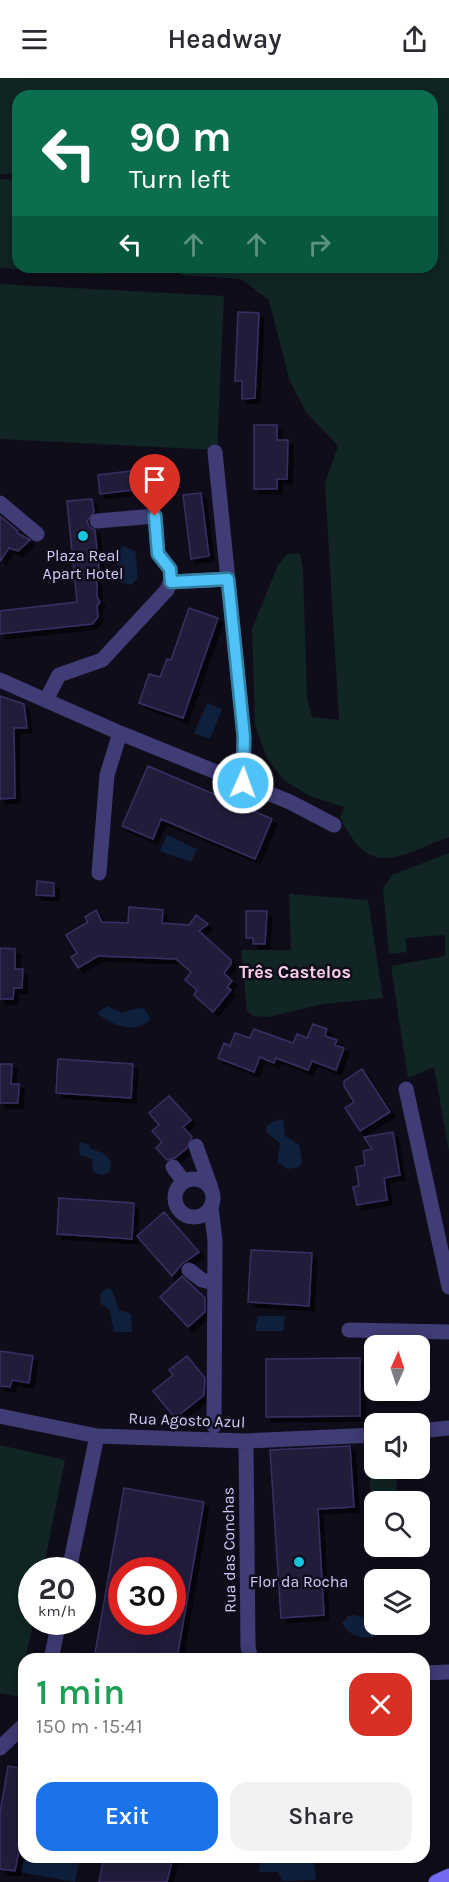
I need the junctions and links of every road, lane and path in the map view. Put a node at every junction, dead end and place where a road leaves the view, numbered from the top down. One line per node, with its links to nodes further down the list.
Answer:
1 (215, 452): 5 (street)
2 (0, 502): 4 (street)
3 (97, 521): 6 (street)
4 (37, 534)
5 (228, 579): 6 (street); 10 (street)
6 (171, 582): 8 (street)
7 (0, 680): 8 (street)
8 (46, 700): 9 (street)
9 (120, 733): 10 (street); 12 (street)
10 (243, 783): 11 (street)
11 (334, 825)
12 (99, 873)
13 (406, 1089): 21 (street)
14 (196, 1146): 17 (street)
15 (173, 1167): 16 (street)
16 (183, 1182): 17 (street); 18 (street)
17 (212, 1191): 18 (street)
18 (211, 1207): 20 (street)
19 (189, 1270): 20 (street)
20 (215, 1283): 25 (street)
21 (449, 1287)
22 (349, 1330): 23 (street)
23 (449, 1332)
24 (0, 1416): 28 (street, Rua Agosto Azul)
25 (214, 1426)
26 (449, 1428): 27 (street)
27 (430, 1430)
28 (97, 1436): 30 (street, Rua Agosto Azul); 31 (street)
29 (364, 1436): 30 (street, Rua Agosto Azul)
30 (246, 1441): 34 (street, Rua das Conchas)
31 (72, 1557)
32 (56, 1635): 33 (street)
33 (52, 1653)
34 (250, 1653)
35 (449, 1672): 36 (street)
36 (430, 1673)
37 (18, 1731): 38 (street)
38 (0, 1748)
39 (449, 1876): 40 (main road)
40 (436, 1882)

